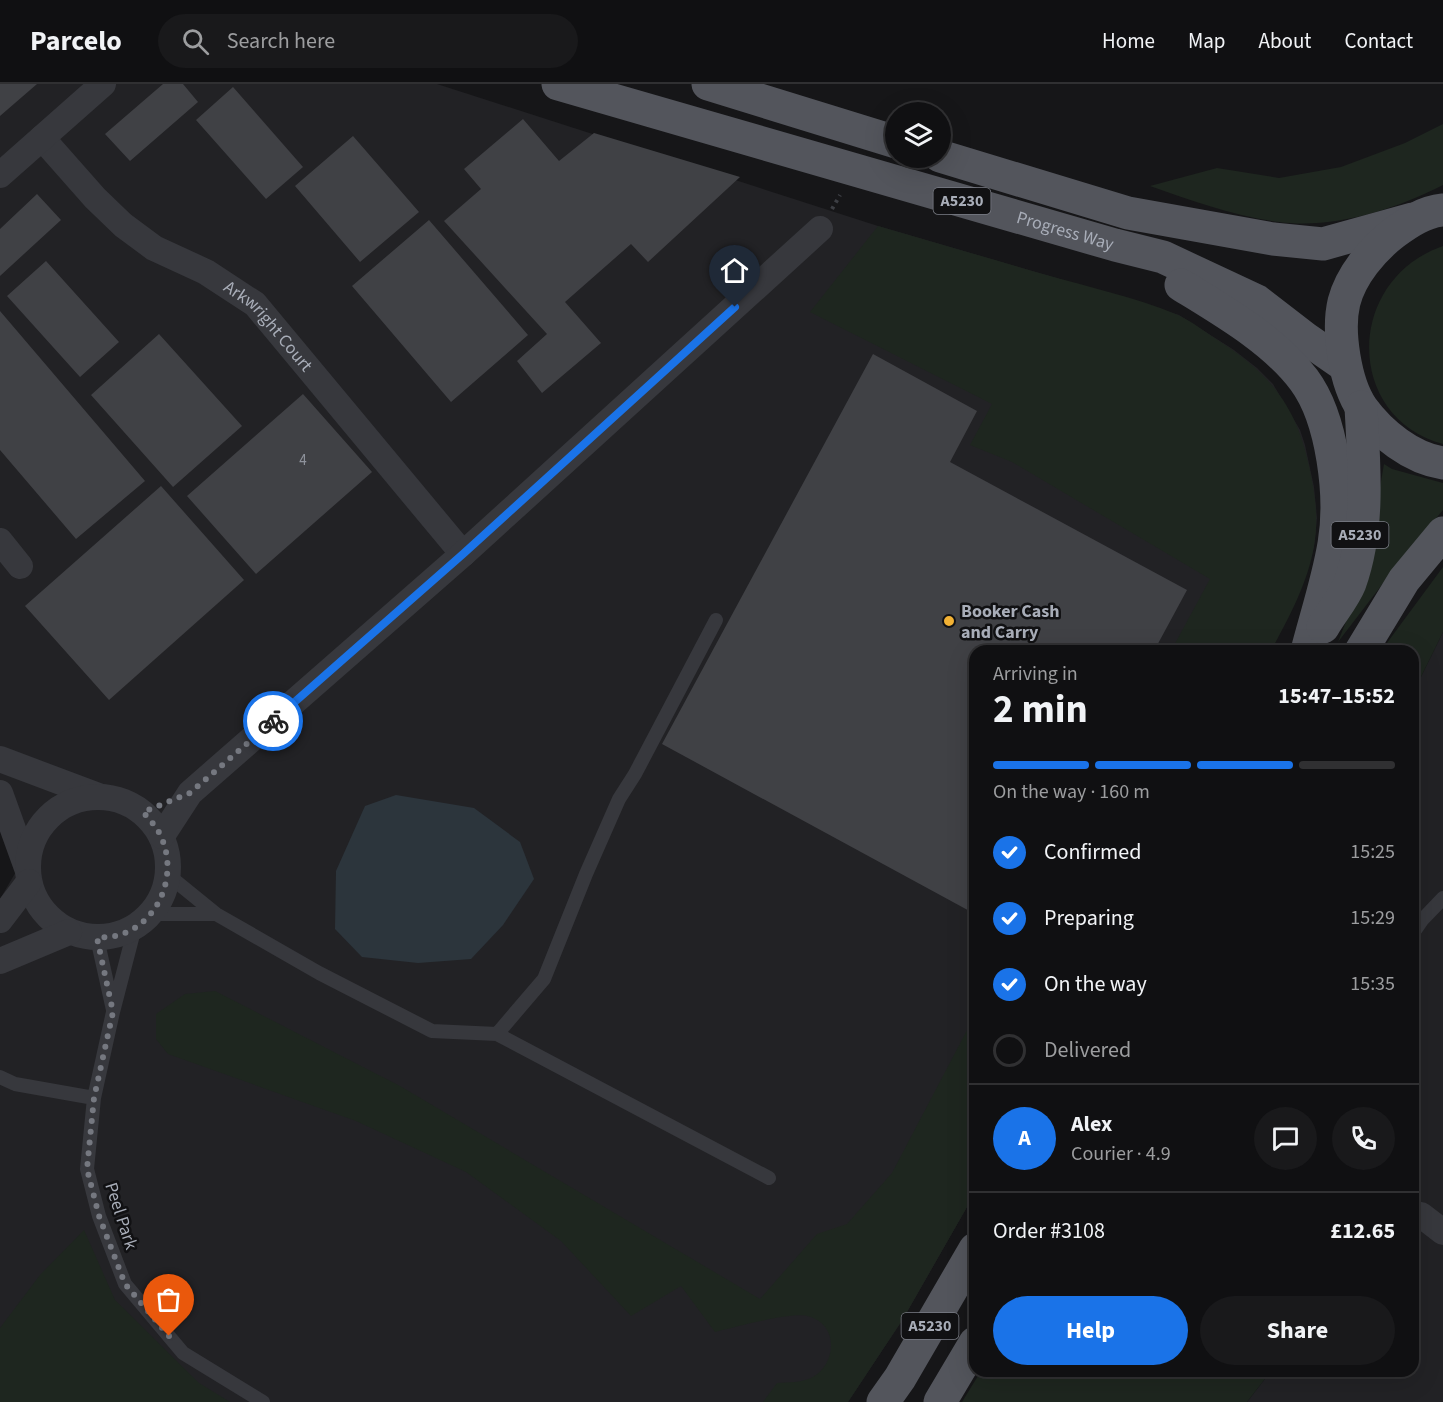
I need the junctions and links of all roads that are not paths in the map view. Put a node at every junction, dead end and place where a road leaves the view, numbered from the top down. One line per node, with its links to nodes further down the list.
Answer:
1 (103, 84): 4 (street)
2 (558, 84): 10 (main road, Progress Way / A5230)
3 (708, 84): 5 (main road)
4 (42, 138): 7 (street); 16 (street, Arkwright Court)
5 (885, 139)
6 (951, 159): 8 (main road, Progress Way / A5230)
7 (0, 175)
8 (1428, 214): 11 (main road, A5230)
9 (820, 229): 16 (street)
10 (1115, 245): 11 (main road, Progress Way / A5230); 19 (main road, A5230)
11 (1344, 365): 12 (main road, A5230)
12 (1361, 406): 13 (main road, A5230); 20 (main road, A5230)
13 (1443, 463)
14 (1443, 533): 21 (main road)
15 (0, 541): 17 (street)
16 (463, 554): 23 (street)
17 (20, 566)
18 (716, 620): 39 (lane)
19 (1309, 645)
20 (1311, 645)
21 (1365, 645)
22 (0, 759): 25 (street)
23 (190, 793): 26 (street); 27 (street)
24 (0, 794): 28 (street)
25 (101, 796): 26 (street); 28 (street)
26 (143, 812): 27 (street)
27 (162, 836): 29 (street)
28 (28, 875): 32 (street); 35 (street)
29 (168, 875): 31 (lane); 33 (street)
30 (1443, 898): 34 (lane)
31 (216, 915): 33 (lane); 39 (lane)
32 (0, 920)
33 (143, 921): 36 (street); 38 (lane, Peel Park)
34 (1419, 924)
35 (69, 932): 36 (street); 37 (street)
36 (97, 938): 38 (lane)
37 (0, 961)
38 (113, 1012): 41 (lane, Peel Park)
39 (497, 1034): 42 (lane)
40 (0, 1077): 41 (lane)
41 (94, 1098): 47 (lane, Peel Park)
42 (769, 1178)
43 (1421, 1215): 44 (street)
44 (1443, 1232)
45 (969, 1259): 48 (main road, A5230)
46 (969, 1353): 49 (main road, A5230)
47 (263, 1402)
48 (883, 1402)
49 (940, 1402)

